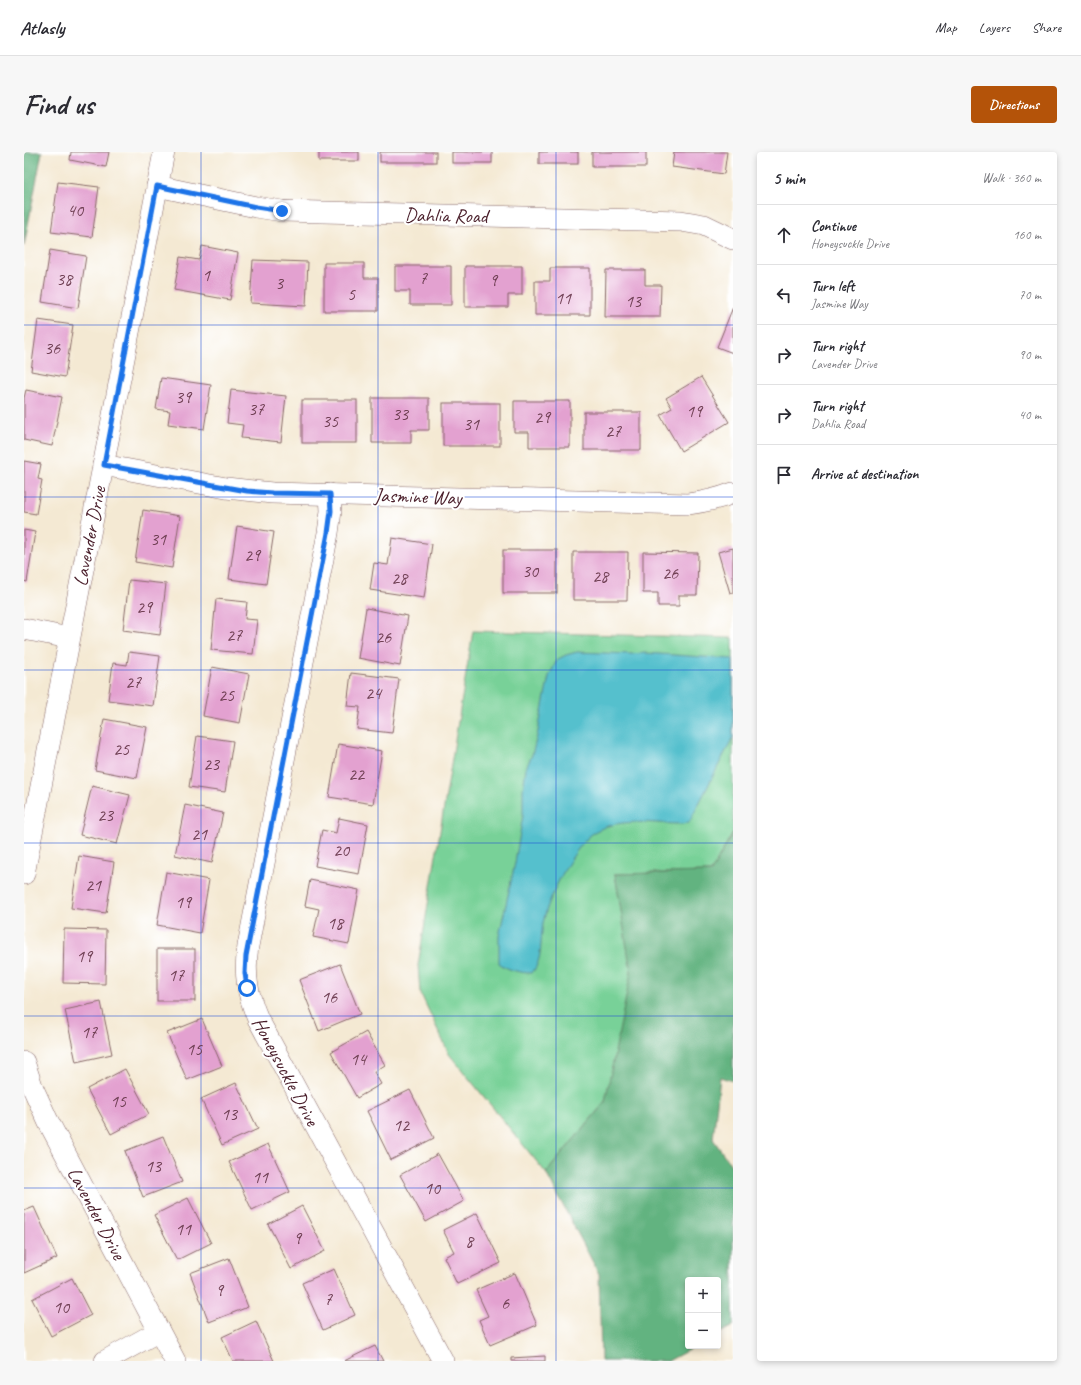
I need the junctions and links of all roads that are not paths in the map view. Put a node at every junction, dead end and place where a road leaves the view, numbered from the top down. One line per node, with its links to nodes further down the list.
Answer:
1 (164, 152): 2 (street, Lavender Drive)
2 (157, 186): 3 (street, Dahlia Road); 4 (street, Lavender Drive)
3 (733, 239)
4 (104, 465): 6 (street, Jasmine Way); 8 (street, Lavender Drive)
5 (733, 493): 6 (street, Jasmine Way)
6 (330, 494): 14 (street, Honeysuckle Drive)
7 (24, 629): 8 (street)
8 (69, 638): 9 (street, Lavender Drive)
9 (24, 874)
10 (24, 1062): 11 (street, Lavender Drive)
11 (159, 1331): 12 (street); 13 (street, Lavender Drive)
12 (105, 1361)
13 (175, 1361)
14 (443, 1361)

